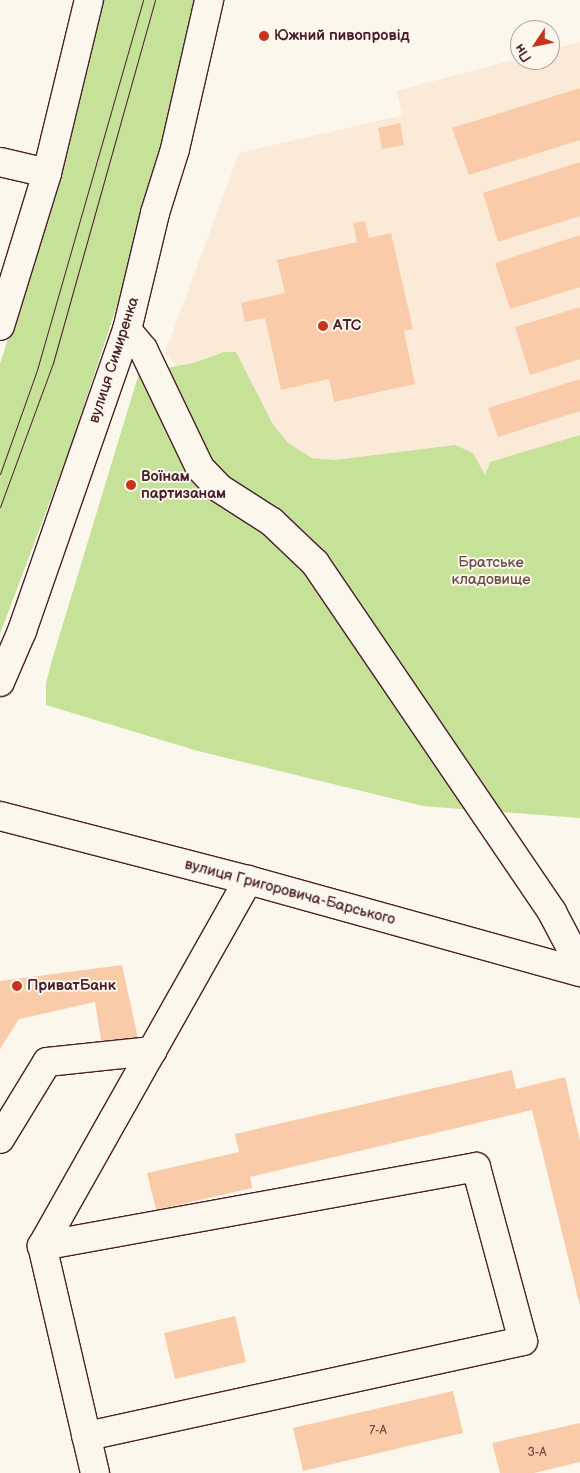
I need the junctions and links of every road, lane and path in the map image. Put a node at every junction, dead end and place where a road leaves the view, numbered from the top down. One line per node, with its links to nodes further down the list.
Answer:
1 (89, 0): 4 (street)
2 (209, 0): 6 (street, вулиця Симиренка)
3 (0, 162): 4 (street)
4 (47, 173): 5 (street)
5 (0, 326)
6 (127, 330): 7 (street, вулиця Симиренка); 10 (street)
7 (0, 682)
8 (0, 816): 9 (street, вулиця Григоровича-Барського)
9 (248, 880): 11 (street, вулиця Григоровича-Барського); 12 (street)
10 (580, 965)
11 (580, 972)
12 (152, 1051): 13 (street); 14 (street)
13 (0, 1139)
14 (42, 1246): 15 (street); 15 (street)
15 (86, 1436): 16 (street)
16 (95, 1473)

